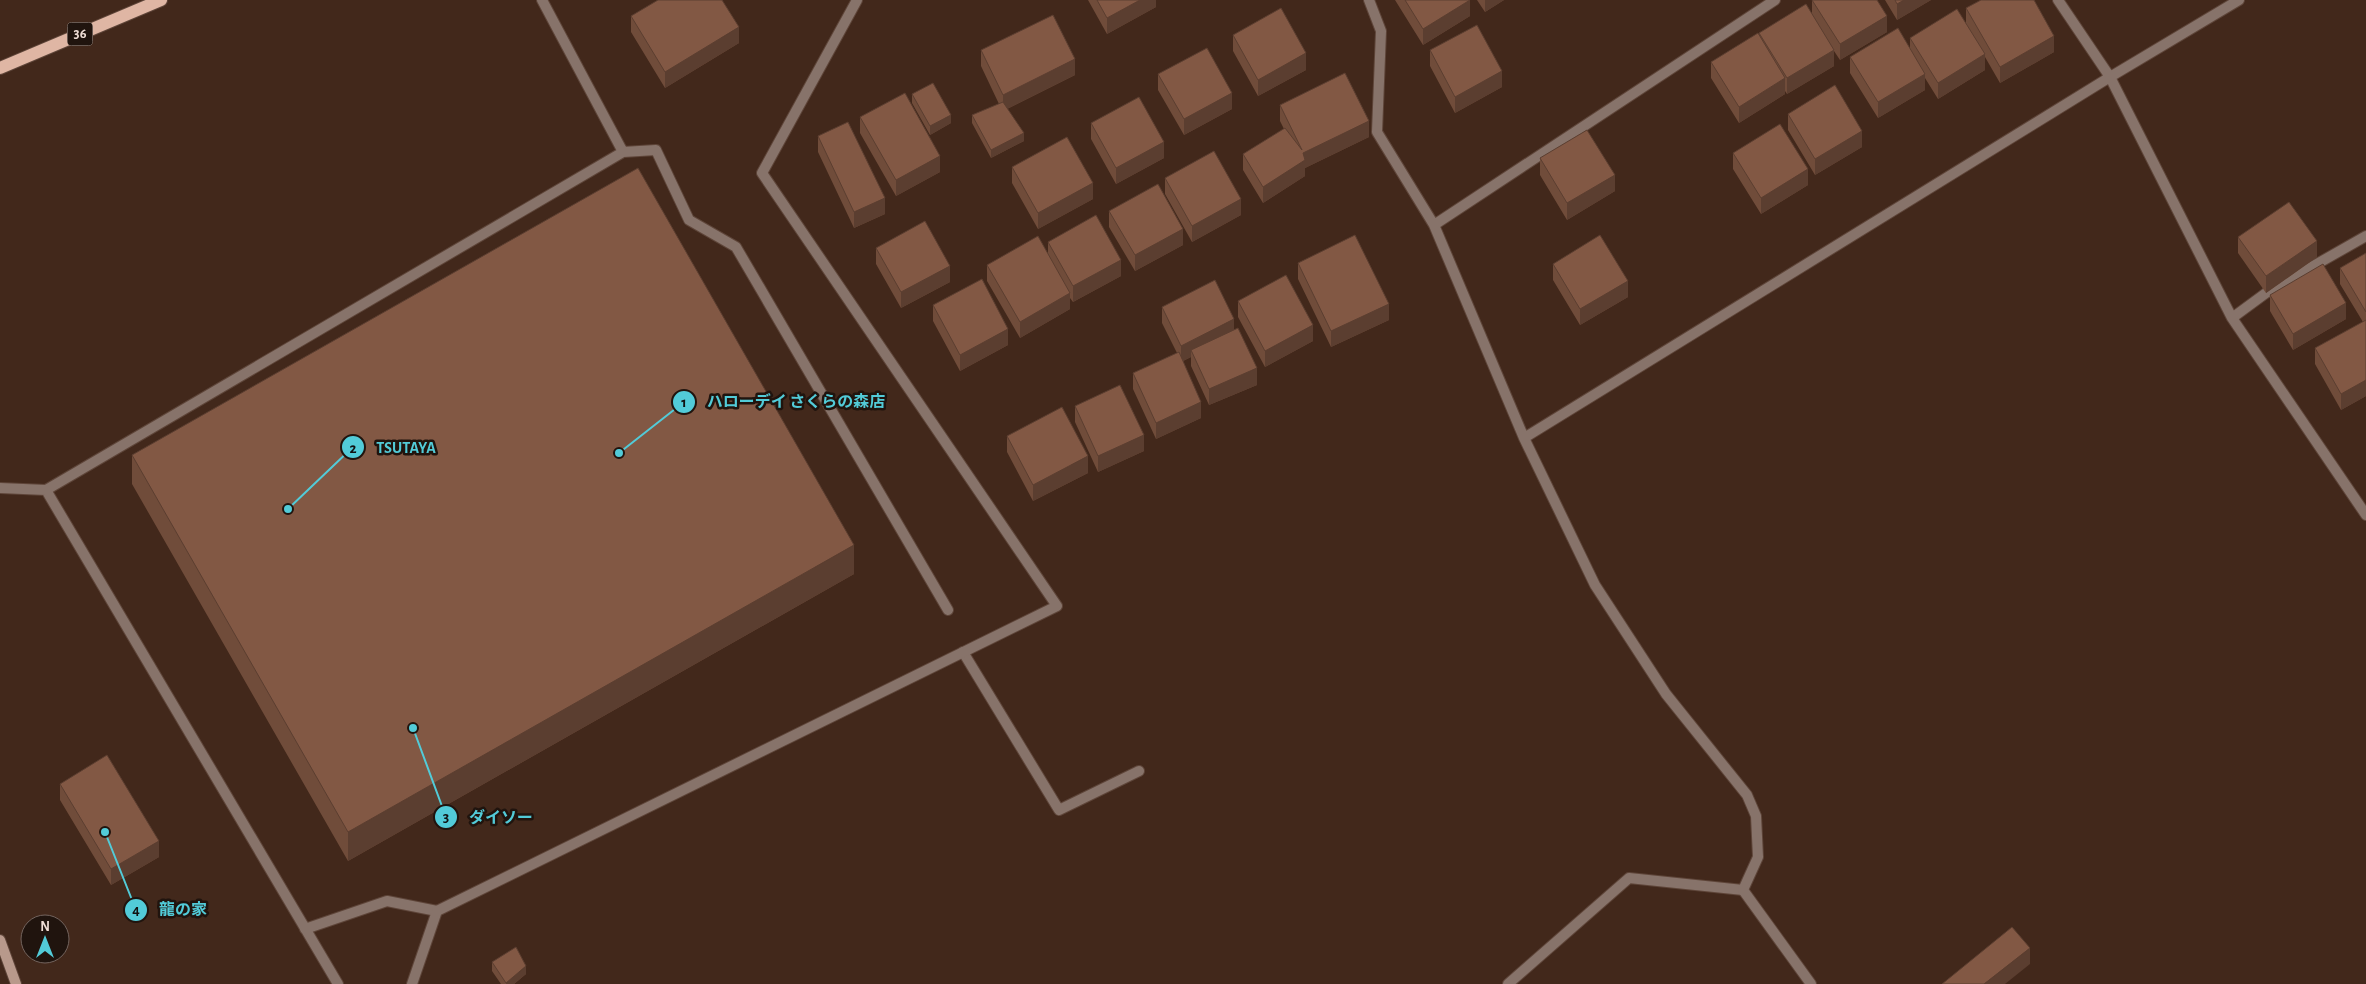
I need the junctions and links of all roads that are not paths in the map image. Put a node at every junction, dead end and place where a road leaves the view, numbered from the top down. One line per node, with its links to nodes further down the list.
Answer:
1 (161, 0): 8 (main road, 36)
2 (542, 0): 10 (street)
3 (858, 0): 19 (street)
4 (1369, 0): 11 (street)
5 (1775, 0): 11 (street)
6 (2058, 0): 9 (street)
7 (2238, 0): 9 (street)
8 (0, 68)
9 (2110, 77): 13 (street); 14 (street)
10 (623, 152): 16 (street); 18 (street)
11 (1434, 225): 14 (street)
12 (2366, 236): 13 (street)
13 (2232, 318): 17 (street)
14 (1524, 438): 21 (street)
15 (0, 488): 16 (street)
16 (46, 490): 23 (street)
17 (2366, 515)
18 (948, 610)
19 (964, 652): 20 (street); 22 (street)
20 (1139, 771)
21 (1744, 890): 28 (street); 29 (street)
22 (437, 912): 23 (street); 27 (street)
23 (305, 929): 26 (street)
24 (0, 940): 25 (main road)
25 (16, 984)
26 (338, 984)
27 (412, 984)
28 (1508, 984)
29 (1811, 984)

